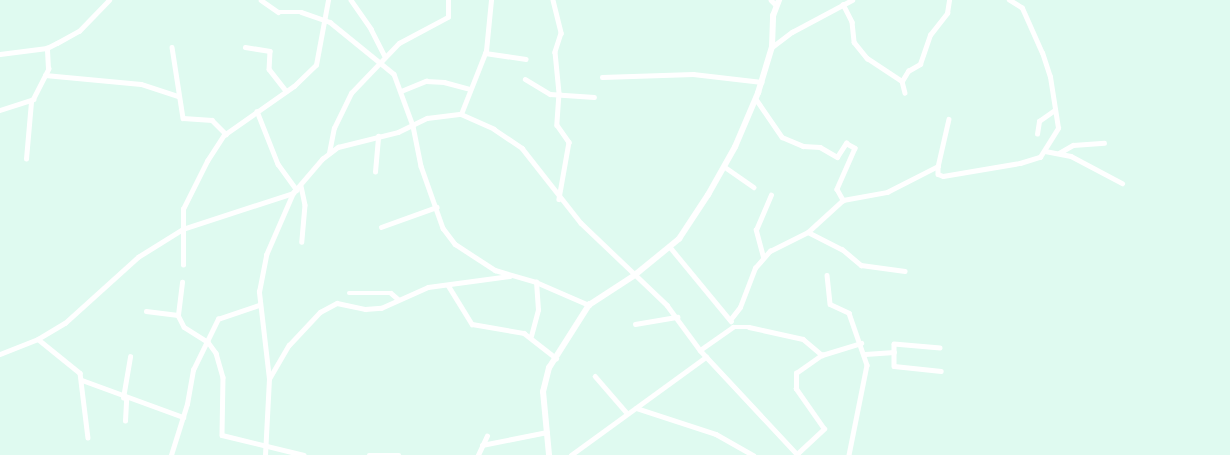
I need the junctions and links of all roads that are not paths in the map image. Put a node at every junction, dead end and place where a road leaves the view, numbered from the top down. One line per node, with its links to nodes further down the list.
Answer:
1 (109, 0): 18 (street)
2 (261, 0): 14 (street)
3 (328, 0): 14 (street)
4 (350, 0): 21 (street)
5 (448, 0): 21 (street)
6 (491, 0): 20 (street)
7 (553, 0): 34 (street)
8 (771, 0): 12 (street)
9 (852, 0): 13 (street)
10 (949, 0): 27 (street)
11 (1009, 0): 39 (street)
12 (777, 3): 17 (street)
13 (843, 4): 17 (street); 27 (street)
14 (324, 19): 23 (street); 30 (street)
15 (172, 46): 33 (street)
16 (245, 47): 30 (street)
17 (772, 47): 28 (street)
18 (48, 48): 19 (street); 24 (street)
19 (0, 54)
20 (485, 54): 22 (street); 29 (street)
21 (384, 55): 23 (street)
22 (526, 59)
23 (379, 63): 31 (street); 49 (street)
24 (45, 75): 33 (street); 37 (street)
25 (602, 77): 28 (street)
26 (525, 79): 34 (street)
27 (902, 81): 32 (street)
28 (762, 82): 36 (street)
29 (470, 89): 31 (street); 41 (street)
30 (286, 91): 40 (street)
31 (401, 91): 43 (street)
32 (905, 93)
33 (177, 96): 44 (street)
34 (559, 96): 35 (street); 59 (street)
35 (594, 97)
36 (756, 99): 53 (street); 60 (street)
37 (31, 102): 38 (street); 51 (street)
38 (0, 110)
39 (1055, 110): 45 (street); 48 (street)
40 (256, 111): 44 (street); 57 (street)
41 (461, 114): 43 (street); 59 (street)
42 (949, 120): 52 (street)
43 (412, 126): 46 (street); 61 (street)
44 (226, 134): 63 (street)
45 (1037, 134)
46 (378, 136): 49 (street); 54 (street)
47 (1104, 143): 50 (street)
48 (1045, 151): 50 (street); 52 (street)
49 (329, 153): 57 (street)
50 (1059, 153): 55 (street)
51 (26, 159)
52 (938, 166): 60 (street)
53 (725, 167): 56 (street); 66 (street)
54 (375, 172)
55 (1122, 184)
56 (754, 187)
57 (297, 189): 63 (street); 65 (street); 78 (street)
58 (771, 195): 67 (street)
59 (559, 199): 71 (street)
60 (843, 200): 64 (street)
61 (437, 207): 62 (street); 70 (street)
62 (381, 227)
63 (183, 229): 68 (street); 87 (street)
64 (808, 232): 67 (street); 69 (street)
65 (302, 242)
66 (670, 247): 71 (street); 83 (street)
67 (763, 257): 83 (street)
68 (183, 265)
69 (905, 271)
70 (513, 275): 74 (street); 75 (street)
71 (635, 275): 79 (street); 82 (street)
72 (827, 275): 89 (street)
73 (182, 282): 81 (street)
74 (536, 282): 79 (street); 86 (street)
75 (448, 285): 77 (street); 86 (street)
76 (349, 293): 77 (street)
77 (398, 299): 101 (street)
78 (259, 305): 88 (street); 101 (street)
79 (589, 305): 98 (street)
80 (146, 311): 81 (street)
81 (178, 315): 88 (street)
82 (677, 317): 84 (street); 91 (street)
83 (730, 320): 85 (street)
84 (635, 324)
85 (733, 327): 91 (street); 95 (street)
86 (531, 336): 98 (street)
87 (38, 339): 93 (street); 102 (street)
88 (208, 342): 106 (street); 111 (street)
89 (861, 343): 94 (street); 95 (street)
90 (940, 348): 92 (street)
91 (700, 350): 97 (street)
92 (894, 352): 94 (street); 99 (street)
93 (0, 354)
94 (865, 354): 123 (street)
95 (822, 355): 122 (street)
96 (130, 357): 103 (street)
97 (706, 357): 104 (street); 122 (street)
98 (556, 358): 108 (street)
99 (941, 371)
100 (595, 376): 105 (street)
101 (269, 379): 111 (street)
102 (82, 380): 103 (street); 110 (street)
103 (125, 398): 106 (street); 107 (street)
104 (636, 408): 105 (street); 121 (street)
105 (628, 413): 120 (street)
106 (183, 418): 113 (street)
107 (125, 421)
108 (547, 432): 112 (street); 119 (street)
109 (487, 436): 112 (street)
110 (88, 438)
111 (267, 444): 114 (street); 115 (street)
112 (482, 446): 118 (street)
113 (171, 455)
114 (265, 455)
115 (304, 455)
116 (369, 455): 117 (street)
117 (398, 455)
118 (478, 455)
119 (549, 455)
120 (571, 455)
121 (753, 455)
122 (798, 455)
123 (849, 455)

